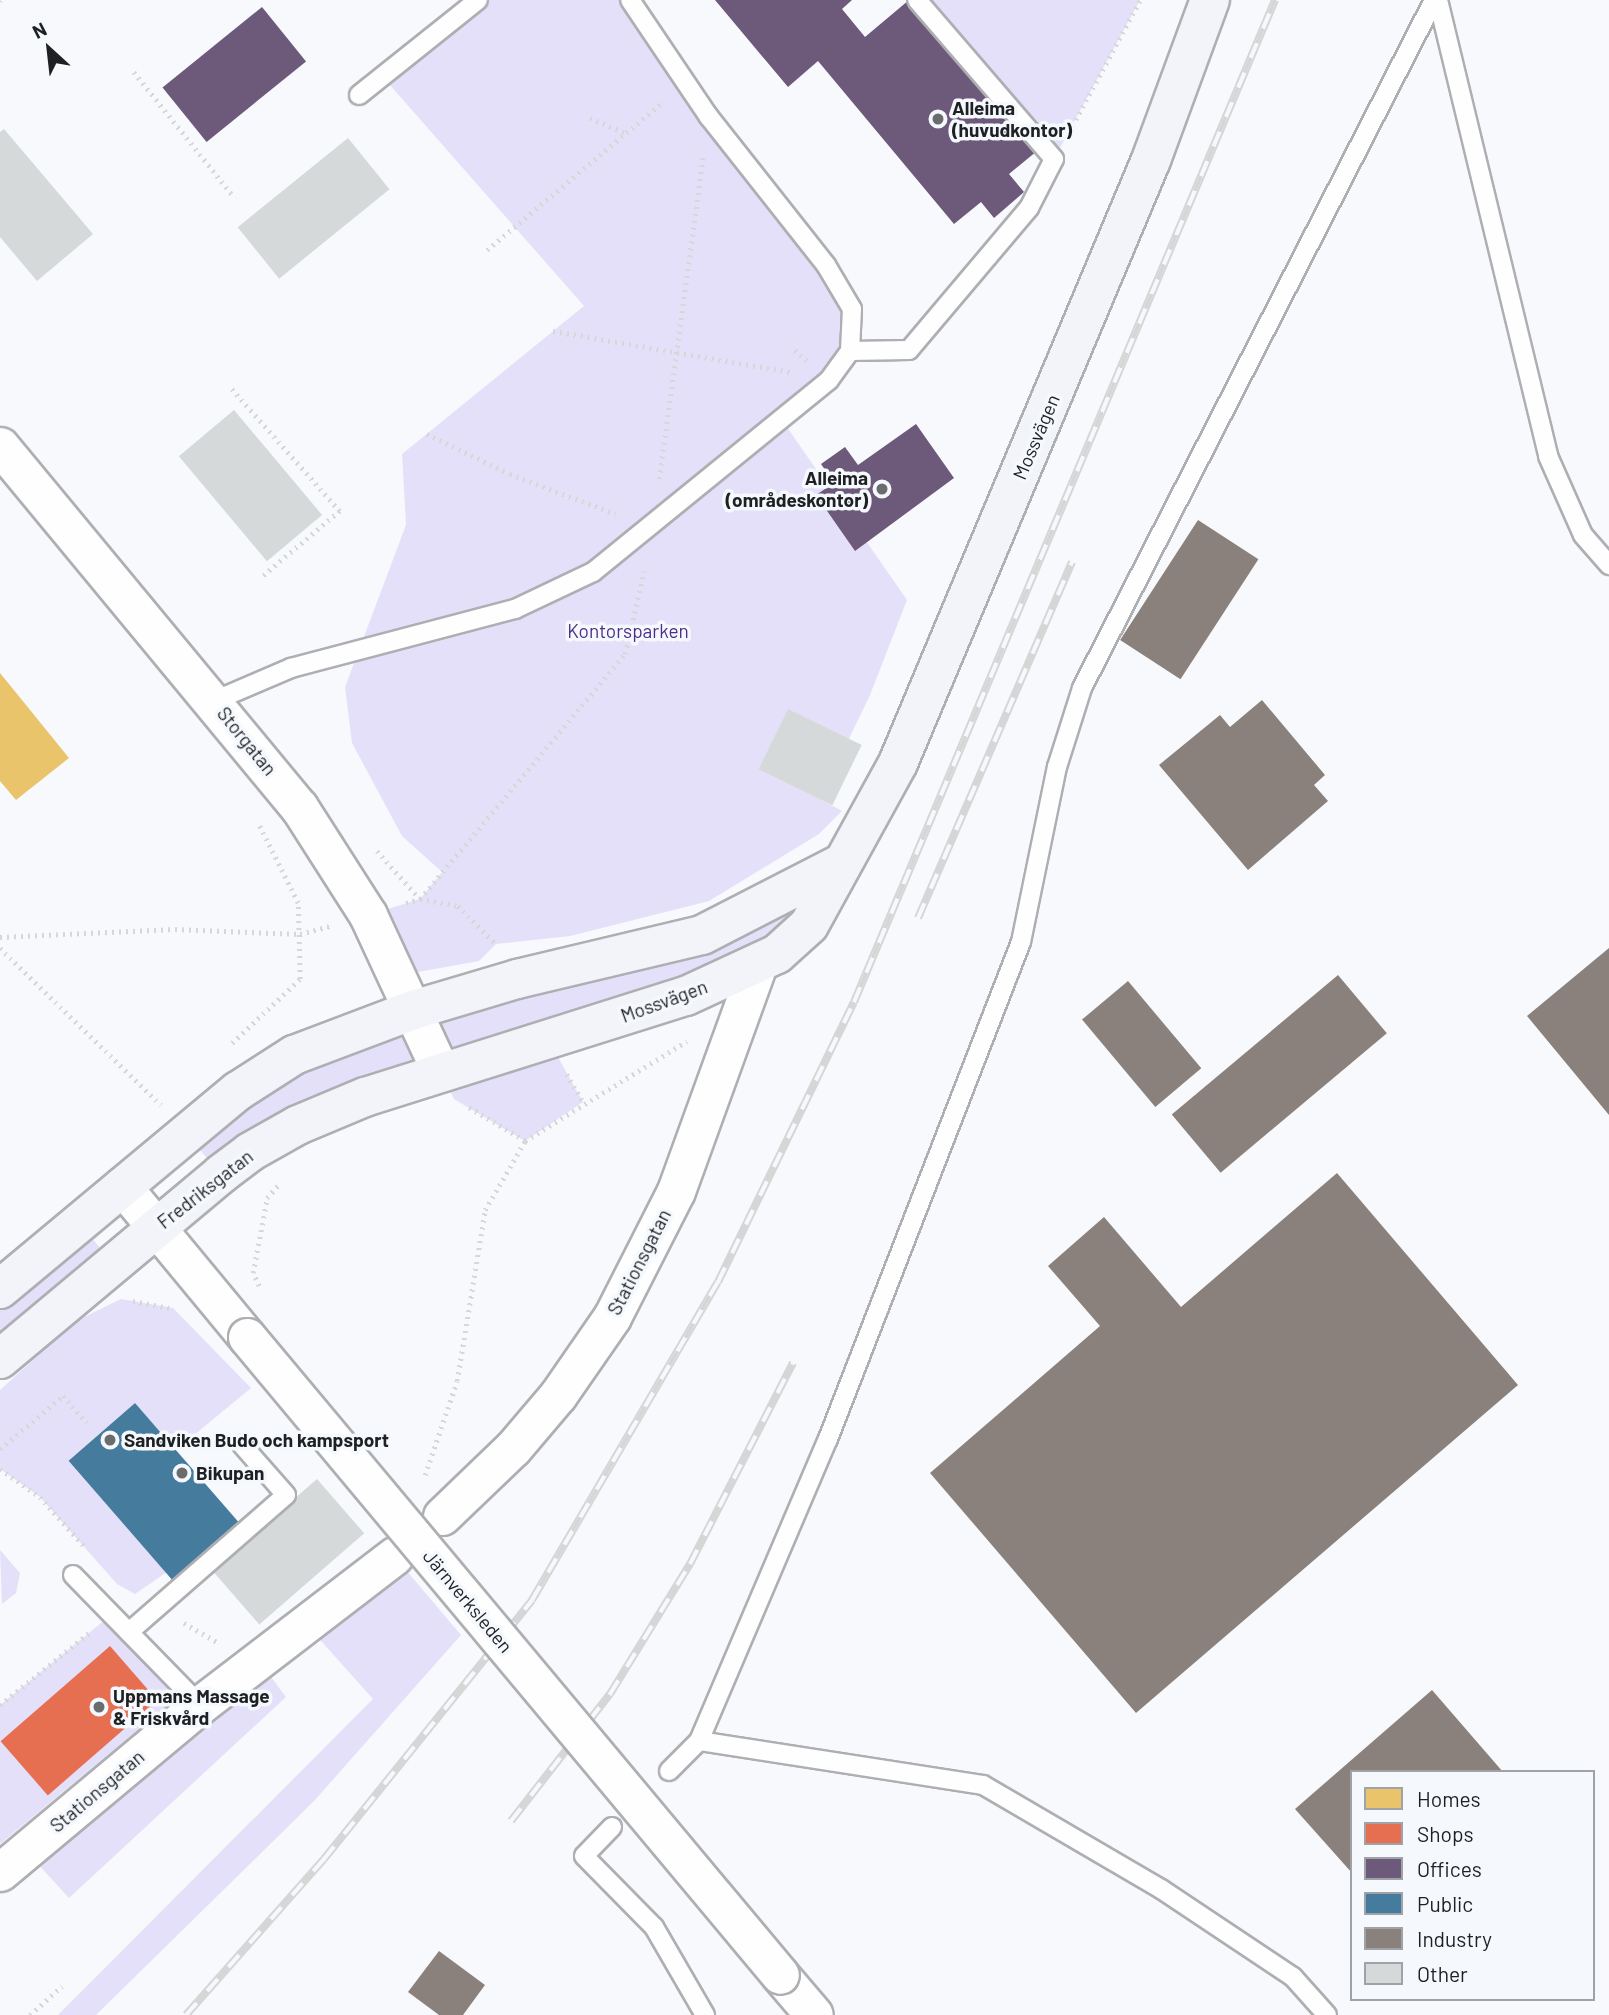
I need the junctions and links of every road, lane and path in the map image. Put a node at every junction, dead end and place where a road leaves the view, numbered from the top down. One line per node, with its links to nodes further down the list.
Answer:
1 (478, 0): 9 (lane)
2 (630, 0): 8 (lane)
3 (917, 0): 12 (lane)
4 (1140, 0): 12 (path)
5 (1210, 0): 26 (street, Mossvägen)
6 (1436, 0): 22 (lane); 65 (lane)
7 (134, 72): 13 (path)
8 (685, 83): 11 (path); 16 (lane)
9 (359, 94)
10 (590, 118): 11 (path)
11 (626, 133): 14 (path)
12 (1054, 159): 16 (lane)
13 (235, 198)
14 (487, 250)
15 (553, 331): 17 (path)
16 (850, 351): 17 (lane)
17 (829, 380): 21 (lane)
18 (232, 389): 23 (path)
19 (426, 434): 21 (path)
20 (2, 452): 24 (street, Storgatan)
21 (653, 527): 24 (lane)
22 (1609, 565)
23 (263, 576)
24 (215, 701): 28 (street, Storgatan)
25 (256, 818): 29 (path)
26 (840, 864): 34 (street, Mossvägen); 35 (street)
27 (420, 899): 28 (path)
28 (368, 915): 29 (path); 35 (street, Storgatan)
29 (300, 934): 30 (path); 36 (path)
30 (0, 937)
31 (508, 942): 32 (path)
32 (496, 944)
33 (0, 948): 38 (path)
34 (759, 962): 37 (street, Mossvägen); 55 (street, Stationsgatan)
35 (413, 1010): 37 (street, Storgatan); 43 (street)
36 (222, 1052)
37 (441, 1072): 44 (street, Fredriksgatan)
38 (173, 1098)
39 (583, 1102): 41 (path)
40 (466, 1106): 41 (path)
41 (524, 1141): 54 (path)
42 (285, 1178): 47 (path)
43 (122, 1186): 44 (street, Järnverksleden); 45 (street)
44 (156, 1227): 47 (street, Järnverksleden); 49 (street, Fredriksgatan)
45 (0, 1289)
46 (121, 1299): 48 (path)
47 (218, 1302): 72 (street, Järnverksleden, bridge)
48 (173, 1308)
49 (0, 1359)
50 (87, 1423): 52 (path)
51 (242, 1444): 59 (lane)
52 (0, 1449)
53 (0, 1469): 56 (path)
54 (424, 1480)
55 (442, 1516)
56 (92, 1555)
57 (394, 1556): 64 (street, Stationsgatan)
58 (73, 1575): 60 (lane)
59 (156, 1607): 61 (lane); 62 (path)
60 (111, 1615): 61 (lane); 63 (path)
61 (129, 1632): 64 (lane)
62 (222, 1645)
63 (0, 1705)
64 (200, 1705): 68 (street, Stationsgatan)
65 (699, 1741): 66 (lane); 73 (lane)
66 (669, 1771)
67 (612, 1827): 71 (lane)
68 (0, 1872)
69 (62, 1986): 70 (path)
70 (30, 2015)
71 (705, 2015)
72 (814, 2015)
73 (1327, 2015)

